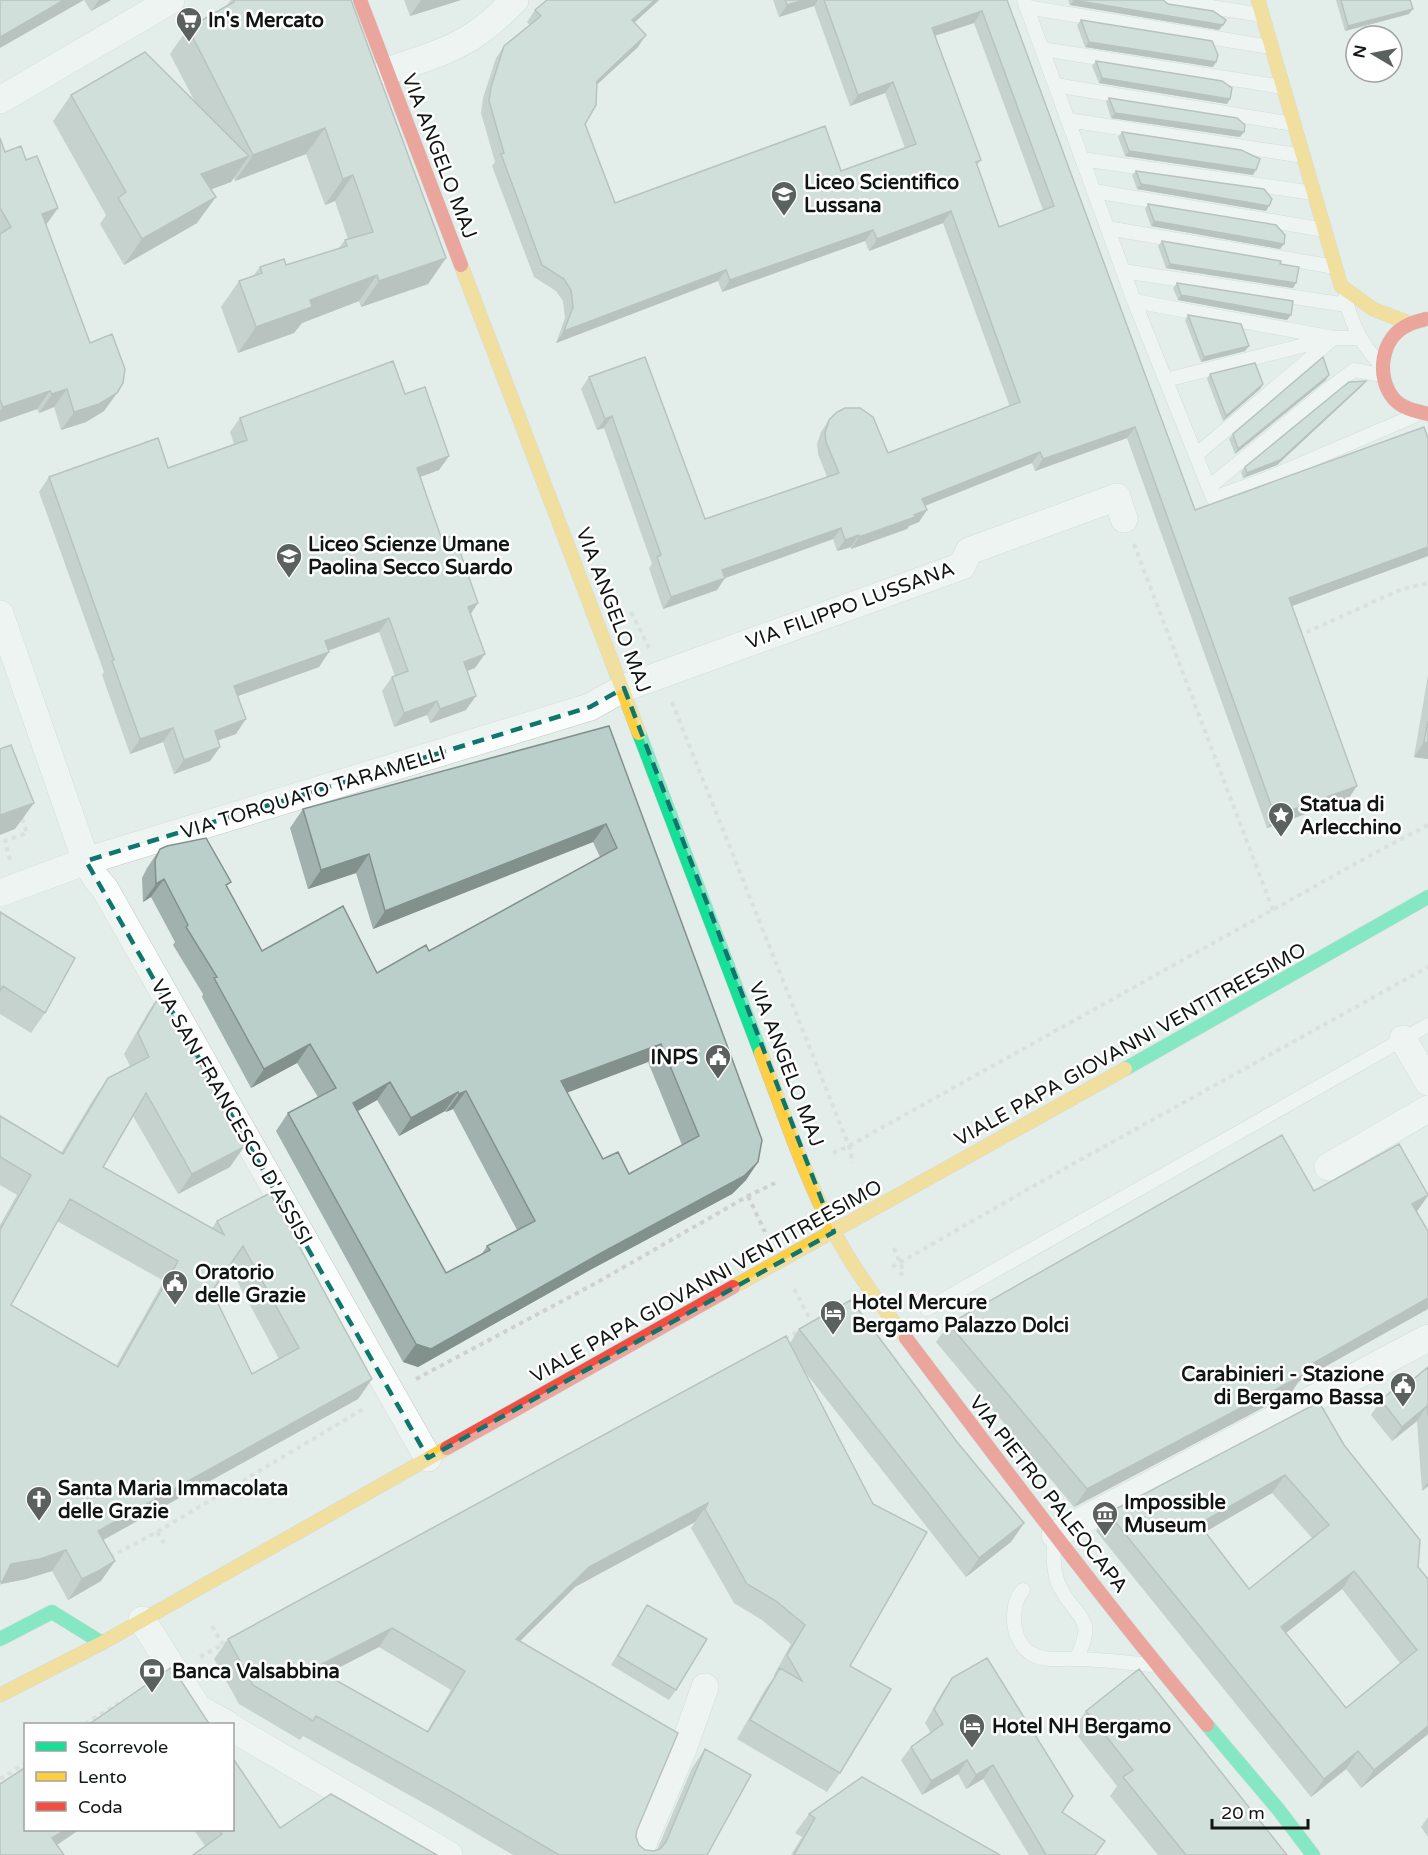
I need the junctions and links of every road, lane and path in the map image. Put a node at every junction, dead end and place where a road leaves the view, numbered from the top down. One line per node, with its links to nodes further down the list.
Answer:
1 (171, 0): 13 (street)
2 (360, 0): 10 (main road, VIA ANGELO MAJ)
3 (515, 0): 10 (street)
4 (1166, 0): 7 (lane)
5 (1258, 0): 7 (main road)
6 (1025, 4): 8 (lane); 9 (lane)
7 (1262, 15): 8 (main road)
8 (1272, 48): 12 (main road)
9 (1042, 49): 11 (lane); 12 (lane)
10 (387, 71): 41 (main road, VIA ANGELO MAJ)
11 (1055, 85): 14 (lane); 15 (lane)
12 (1283, 87): 15 (main road)
13 (0, 100)
14 (1068, 120): 16 (lane); 17 (lane)
15 (1294, 124): 16 (main road)
16 (1303, 156): 19 (main road)
17 (1082, 159): 18 (lane); 19 (lane)
18 (1094, 191): 20 (lane); 21 (lane)
19 (1314, 193): 21 (main road)
20 (1107, 228): 22 (lane); 23 (lane)
21 (1325, 230): 22 (main road)
22 (1335, 267): 24 (main road)
23 (1123, 271): 25 (lane); 26 (lane)
24 (1341, 286): 26 (lane); 28 (main road)
25 (1134, 301): 29 (lane); 32 (lane)
26 (1347, 305): 30 (lane)
27 (1428, 319): 28 (main road)
28 (1409, 323): 31 (main road)
29 (1334, 338): 30 (lane); 32 (lane); 34 (lane)
30 (1359, 338): 31 (lane)
31 (1382, 370): 33 (main road); 35 (lane)
32 (1166, 380): 34 (lane)
33 (1424, 414): 35 (lane)
34 (1196, 455): 35 (lane)
35 (1211, 493)
36 (1124, 519): 40 (street, VIA FILIPPO LUSSANA); 47 (path)
37 (1428, 583): 39 (path)
38 (0, 614): 44 (street, VIA SAN FRANCESCO D'ASSISI)
39 (1291, 638)
40 (662, 674): 41 (street, VIA FILIPPO LUSSANA); 53 (path)
41 (624, 688): 44 (street, VIA TORQUATO TARAMELLI); 56 (main road, VIA ANGELO MAJ)
42 (19, 811): 45 (path)
43 (1428, 825): 47 (path)
44 (86, 861): 45 (street, VIA TORQUATO TARAMELLI); 64 (street, VIA SAN FRANCESCO D'ASSISI)
45 (9, 890)
46 (1428, 897): 57 (main road, VIALE PAPA GIOVANNI VENTITREESIMO)
47 (1273, 910): 53 (path)
48 (1428, 967): 59 (path)
49 (1428, 1025): 50 (lane)
50 (1403, 1039): 51 (street); 61 (lane)
51 (1428, 1082)
52 (1428, 1109): 55 (street)
53 (849, 1146): 54 (path); 56 (path)
54 (853, 1163)
55 (1328, 1167)
56 (805, 1168): 57 (main road, VIA ANGELO MAJ); 64 (path)
57 (834, 1233): 60 (main road, VIA PIETRO PALEOCAPA); 65 (main road, VIALE PAPA GIOVANNI VENTITREESIMO)
58 (894, 1248): 59 (path)
59 (900, 1262): 60 (path)
60 (866, 1285): 63 (path); 67 (main road, VIA PIETRO PALEOCAPA)
61 (927, 1309)
62 (1428, 1338): 67 (street)
63 (781, 1341)
64 (391, 1393): 65 (street, VIA SAN FRANCESCO D'ASSISI); 66 (path)
65 (428, 1458): 71 (main road, VIALE PAPA GIOVANNI VENTITREESIMO)
66 (157, 1532): 68 (path); 69 (path)
67 (1055, 1535): 77 (lane); 78 (main road, VIA PIETRO PALEOCAPA)
68 (164, 1543)
69 (105, 1559)
70 (1023, 1590): 77 (lane)
71 (142, 1620): 75 (main road, VIALE PAPA GIOVANNI VENTITREESIMO); 79 (street)
72 (212, 1626): 76 (path)
73 (0, 1639): 75 (main road)
74 (233, 1640): 76 (path)
75 (102, 1643): 81 (main road, VIALE PAPA GIOVANNI VENTITREESIMO)
76 (223, 1645): 79 (path)
77 (1076, 1659): 78 (lane)
78 (1157, 1666): 90 (main road, VIA PIETRO PALEOCAPA)
79 (174, 1670): 84 (street)
80 (705, 1687): 89 (street)
81 (0, 1695)
82 (129, 1696): 83 (path)
83 (88, 1723)
84 (224, 1723)
85 (234, 1729): 88 (street)
86 (24, 1764): 87 (path)
87 (0, 1779)
88 (449, 1855)
89 (638, 1855)
90 (1313, 1855)

